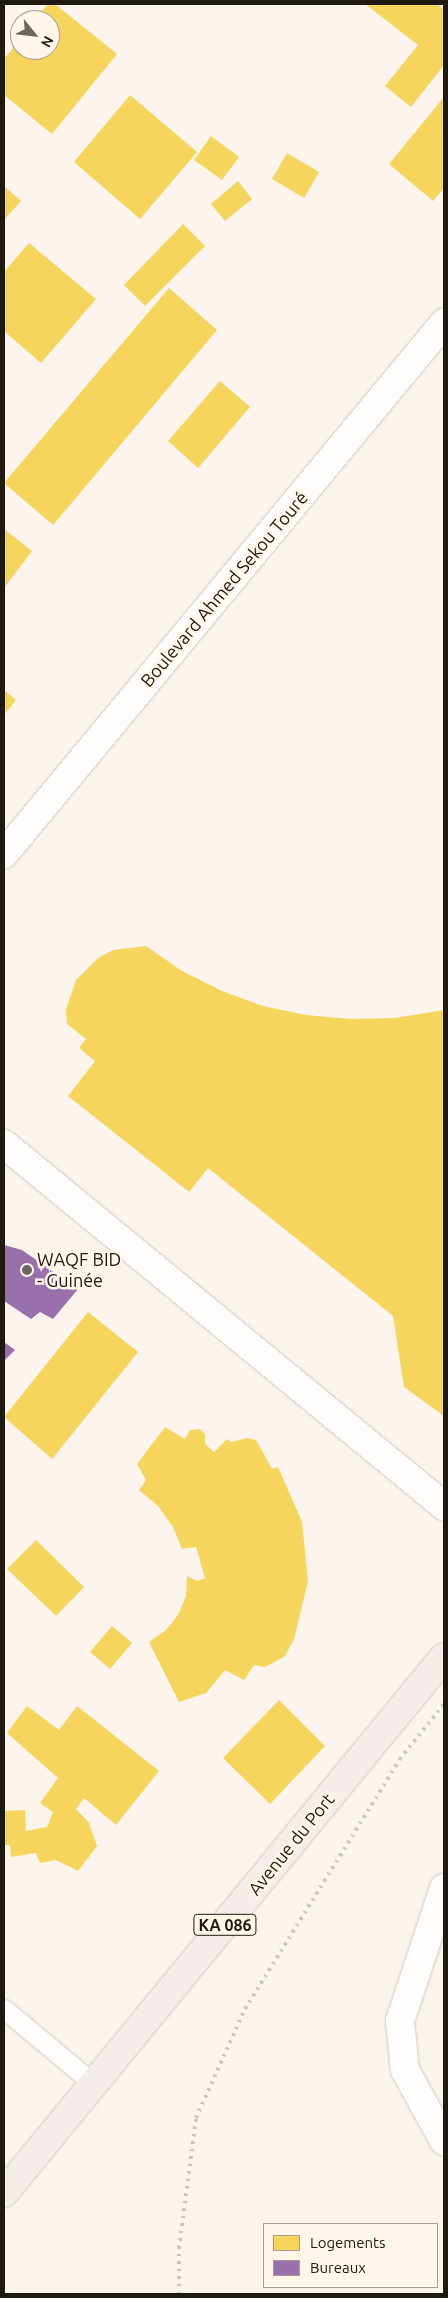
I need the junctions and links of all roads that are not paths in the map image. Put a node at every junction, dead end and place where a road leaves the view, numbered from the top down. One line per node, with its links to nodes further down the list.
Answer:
1 (444, 323): 2 (street, Boulevard Ahmed Sekou Touré)
2 (4, 854)
3 (4, 1144): 4 (street)
4 (444, 1506)
5 (444, 1657): 8 (main road, Avenue du Port / KA 086)
6 (444, 1888): 9 (street)
7 (4, 2008): 8 (lane)
8 (94, 2084): 10 (main road, Avenue du Port / KA 086)
9 (444, 2141)
10 (4, 2193)

